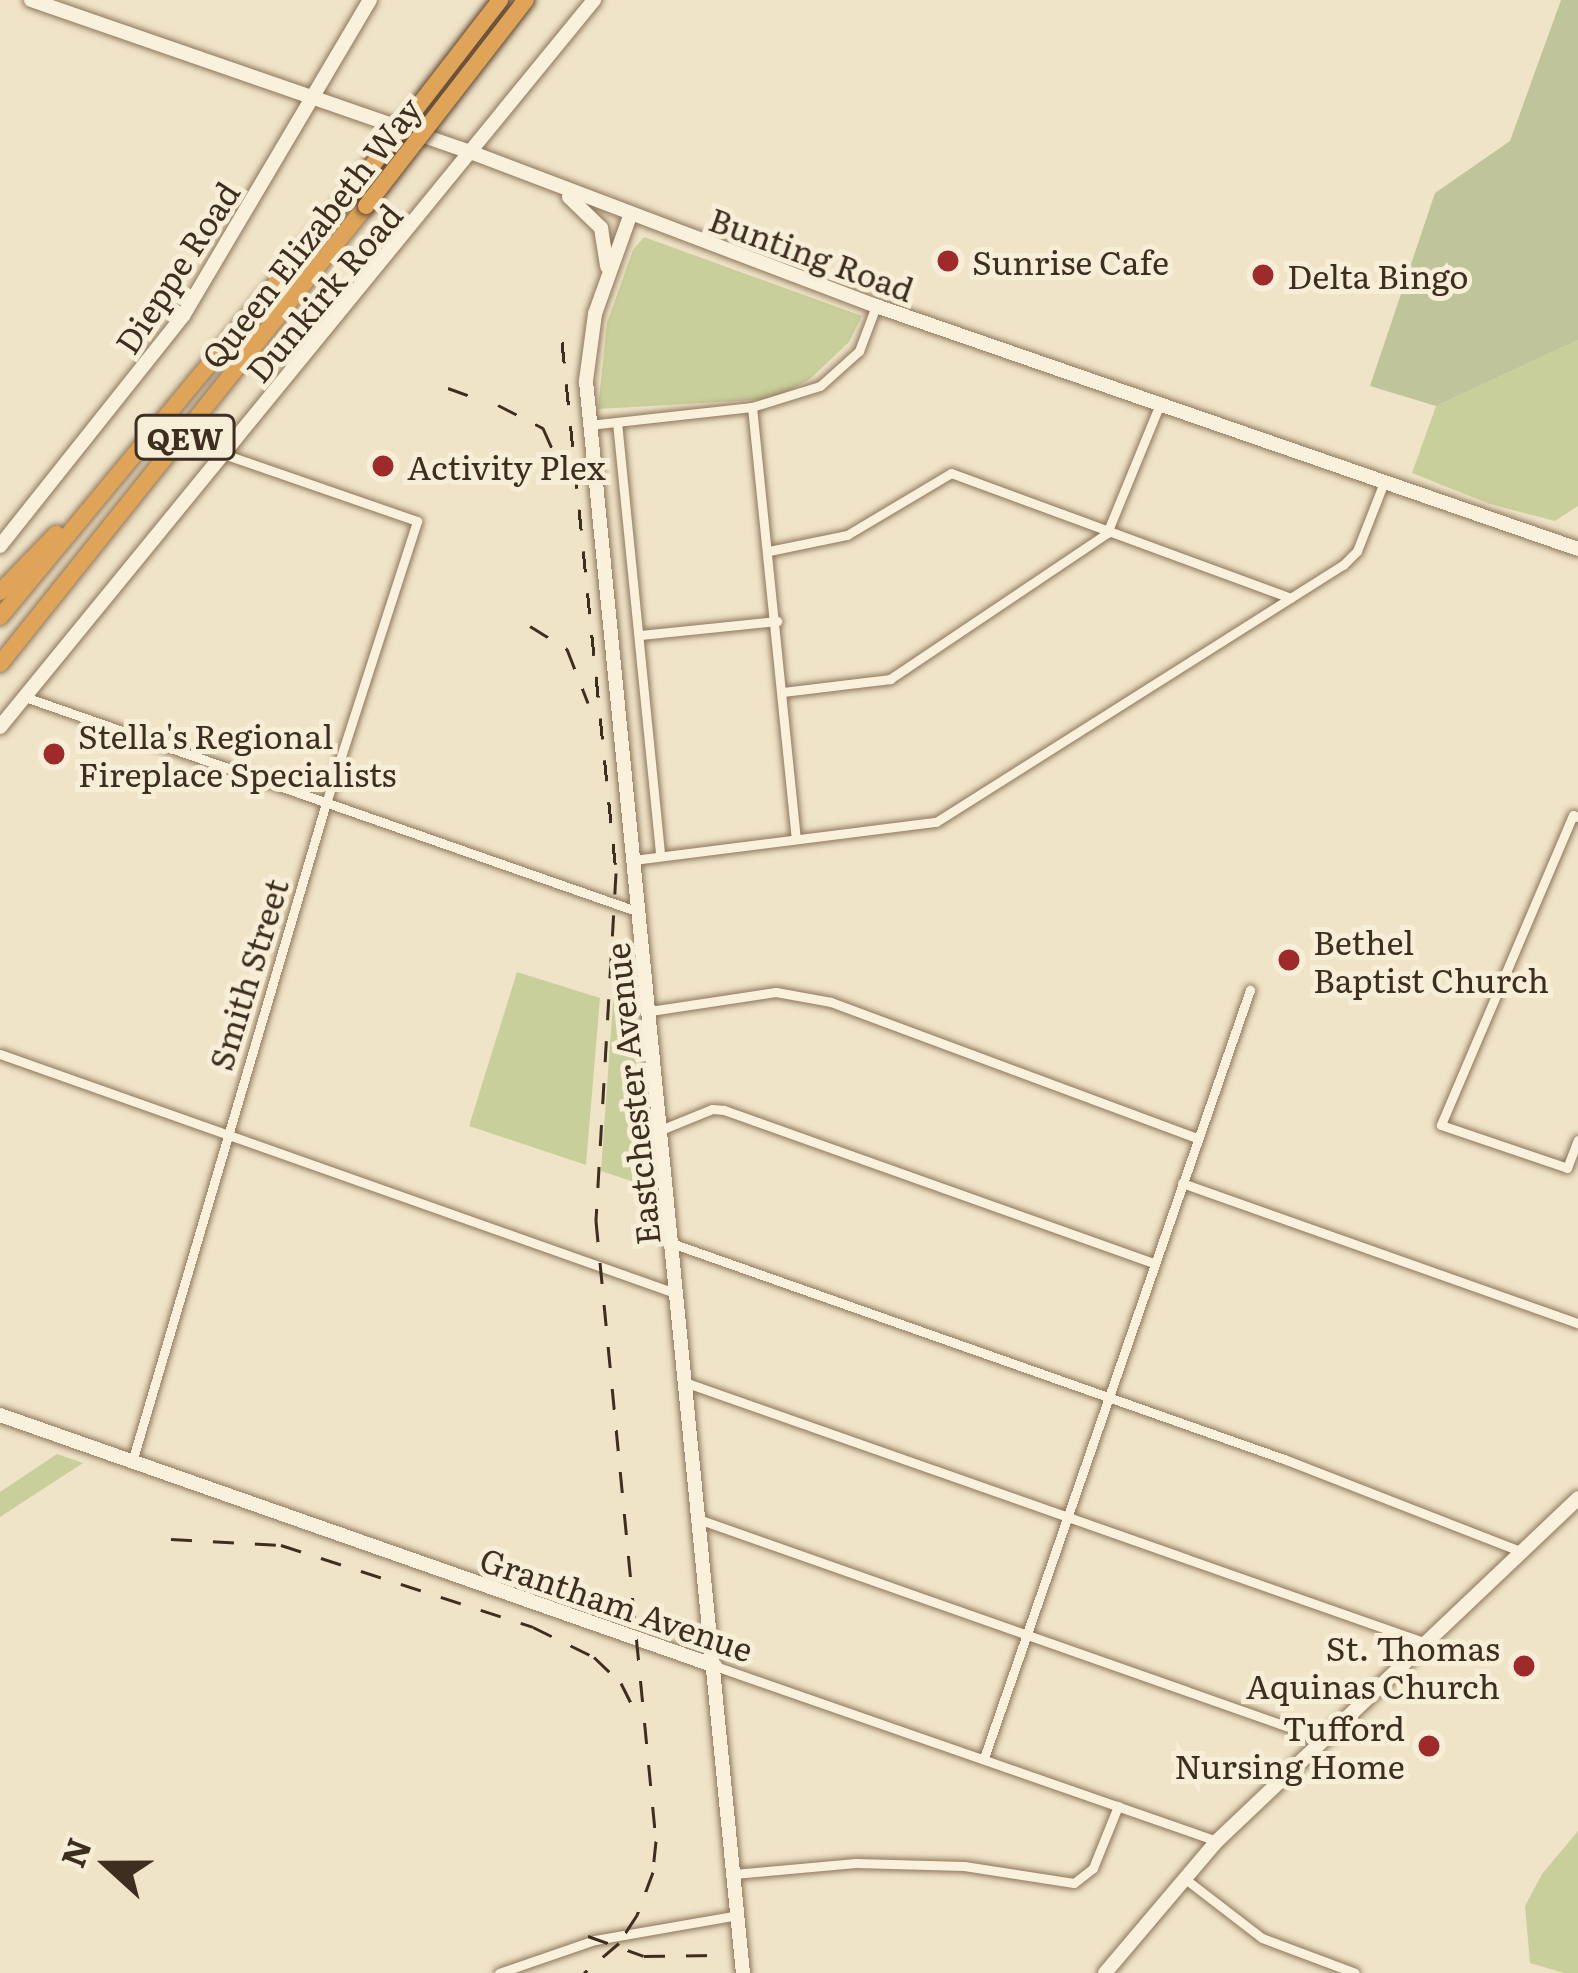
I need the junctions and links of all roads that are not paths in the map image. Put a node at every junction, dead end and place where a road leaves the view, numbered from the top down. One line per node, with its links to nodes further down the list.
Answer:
1 (31, 0): 6 (street, Bunting Road)
2 (370, 0): 6 (street, Dieppe Road)
3 (500, 0): 17 (highway, Queen Elizabeth Way / QEW, bridge)
4 (526, 0): 29 (highway, Queen Elizabeth Way / QEW, bridge)
5 (594, 0): 7 (street, Dunkirk Road)
6 (310, 97): 7 (street, Bunting Road); 20 (street, Dieppe Road)
7 (473, 153): 8 (street, Bunting Road); 16 (street, Dunkirk Road)
8 (544, 181): 9 (street, Bunting Road); 10 (street)
9 (630, 216): 10 (street, Eastchester Avenue); 11 (street, Bunting Road)
10 (607, 281): 15 (street, Eastchester Avenue)
11 (876, 306): 12 (street, Bunting Road); 13 (street)
12 (1160, 404): 18 (street, Bunting Road); 19 (street)
13 (752, 407): 14 (street); 22 (street)
14 (616, 422): 15 (street); 27 (street)
15 (589, 425): 28 (street, Eastchester Avenue)
16 (224, 454): 31 (street, Dunkirk Road); 33 (street, Smith Street)
17 (120, 470): 23 (highway); 25 (highway, Queen Elizabeth Way / QEW)
18 (1384, 482): 21 (street, Bunting Road); 24 (street)
19 (1107, 533): 22 (street); 24 (street); 30 (street)
20 (0, 546)
21 (1578, 549)
22 (769, 551): 26 (street)
23 (0, 592)
24 (1291, 598): 35 (street)
25 (0, 617)
26 (777, 621): 27 (street); 30 (street)
27 (640, 638): 28 (street); 36 (street)
28 (614, 644): 37 (street, Eastchester Avenue)
29 (0, 664)
30 (783, 692): 35 (street)
31 (25, 697): 32 (street, Dunkirk Road); 33 (street)
32 (0, 727)
33 (326, 802): 38 (street); 43 (street, Smith Street)
34 (1578, 817): 45 (street)
35 (796, 839): 36 (street)
36 (660, 855): 37 (street)
37 (634, 860): 38 (street, Eastchester Avenue)
38 (639, 912): 40 (street, Eastchester Avenue)
39 (1250, 990): 44 (street)
40 (650, 1011): 42 (street, Eastchester Avenue); 44 (street)
41 (0, 1054): 43 (street)
42 (663, 1129): 47 (street, Eastchester Avenue); 48 (street)
43 (228, 1134): 49 (street); 54 (street, Smith Street)
44 (1196, 1138): 46 (street)
45 (1578, 1140)
46 (1182, 1183): 48 (street); 50 (street)
47 (674, 1244): 49 (street, Eastchester Avenue); 52 (street)
48 (1153, 1263): 52 (street)
49 (678, 1294): 51 (street, Eastchester Avenue)
50 (1578, 1323)
51 (687, 1383): 56 (street); 57 (street, Eastchester Avenue)
52 (1107, 1400): 56 (street); 58 (street)
53 (0, 1415): 54 (street, Grantham Avenue)
54 (132, 1462): 61 (street, Grantham Avenue)
55 (1578, 1498): 58 (street)
56 (1069, 1516): 59 (street); 60 (street)
57 (701, 1520): 59 (street); 61 (street, Eastchester Avenue)
58 (1522, 1552): 60 (street)
59 (1028, 1634): 62 (street); 63 (street)
60 (1426, 1643): 62 (street)
61 (715, 1666): 63 (street, Grantham Avenue); 66 (street, Eastchester Avenue)
62 (1320, 1744): 65 (street)
63 (984, 1758): 64 (street, Grantham Avenue)
64 (1118, 1806): 65 (street, Grantham Avenue); 66 (street)
65 (1217, 1841): 67 (street)
66 (734, 1874): 68 (street, Eastchester Avenue)
67 (1184, 1878): 71 (street); 72 (street)
68 (738, 1915): 69 (street); 70 (street, Eastchester Avenue)
69 (499, 1973)
70 (743, 1973)
71 (1105, 1973)
72 (1355, 1973)

